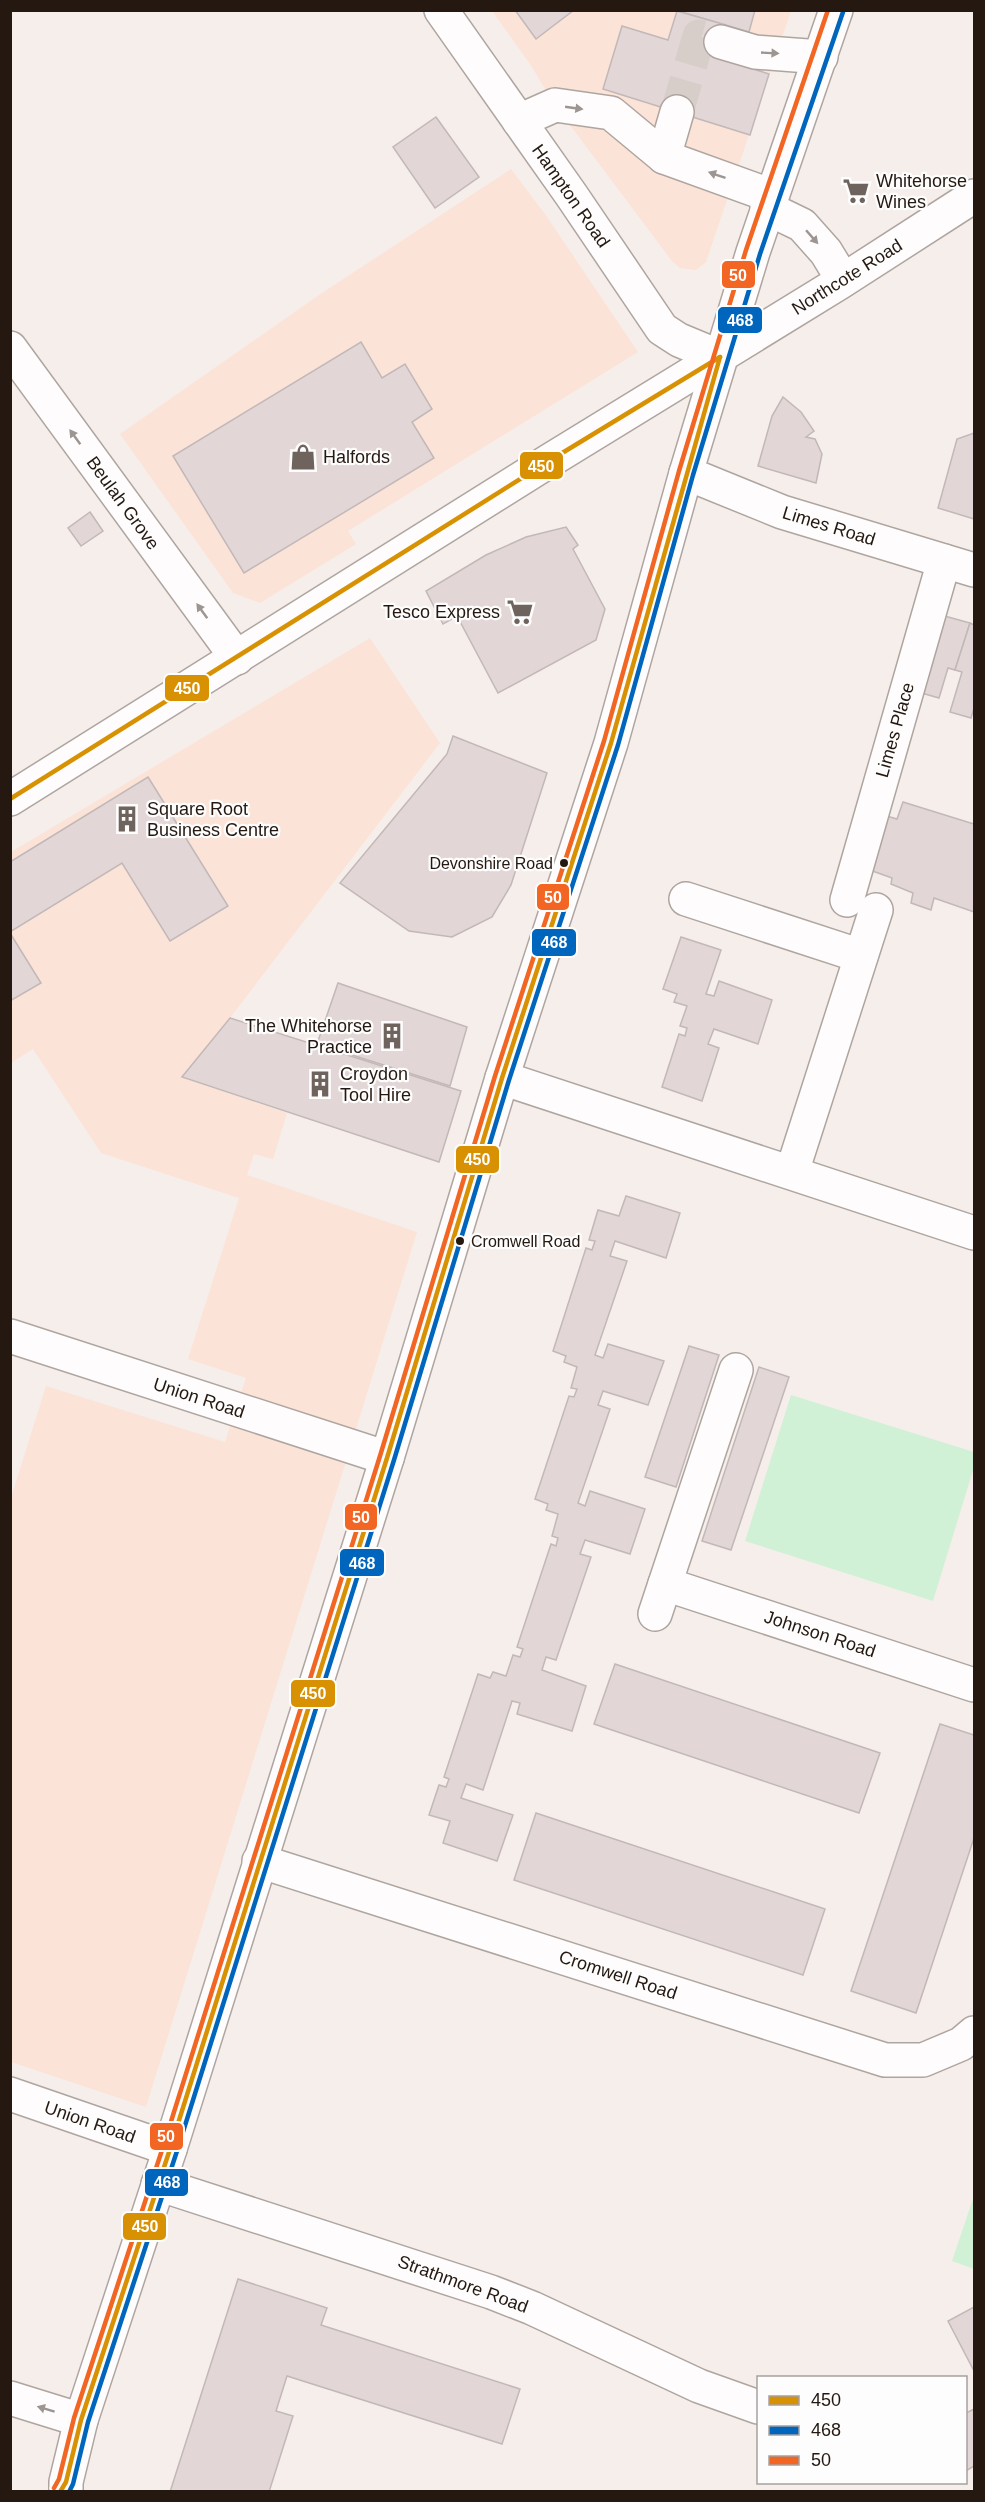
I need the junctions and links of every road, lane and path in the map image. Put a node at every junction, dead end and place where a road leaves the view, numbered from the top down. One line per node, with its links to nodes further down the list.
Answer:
1 (441, 10): 6 (street, Hampton Road)
2 (836, 10): 4 (street)
3 (721, 42): 4 (street, one-way to 4)
4 (821, 57): 9 (street)
5 (677, 111): 7 (street)
6 (519, 121): 7 (street, one-way to 7); 12 (street, Hampton Road)
7 (663, 157): 9 (street, one-way to 7)
8 (975, 196): 10 (street, Northcote Road)
9 (770, 202): 10 (street, one-way to 10); 12 (street)
10 (843, 280): 12 (street, Northcote Road)
11 (10, 348): 16 (street, Beulah Grove, one-way to 11)
12 (720, 357): 13 (street); 16 (street, Northcote Road)
13 (686, 473): 14 (street, Limes Road); 20 (street)
14 (944, 561): 15 (street, Limes Road); 19 (street, Limes Place)
15 (975, 570)
16 (237, 658): 17 (street, Northcote Road)
17 (10, 799)
18 (686, 899): 19 (street)
19 (861, 956): 21 (street, Limes Place)
20 (502, 1078): 21 (street); 25 (street)
21 (792, 1172): 22 (street)
22 (975, 1233)
23 (10, 1336): 25 (street, Union Road)
24 (736, 1370): 26 (street)
25 (387, 1458): 29 (street)
26 (665, 1584): 27 (street); 28 (street, Johnson Road)
27 (655, 1614)
28 (975, 1685)
29 (259, 1861): 30 (street, Cromwell Road); 32 (street)
30 (970, 2042)
31 (10, 2094): 32 (street, Union Road)
32 (170, 2149): 33 (street)
33 (158, 2184): 35 (street, Strathmore Road); 36 (street)
34 (10, 2398): 36 (street, one-way to 34)
35 (757, 2406)
36 (81, 2420): 37 (street)
37 (64, 2488)

